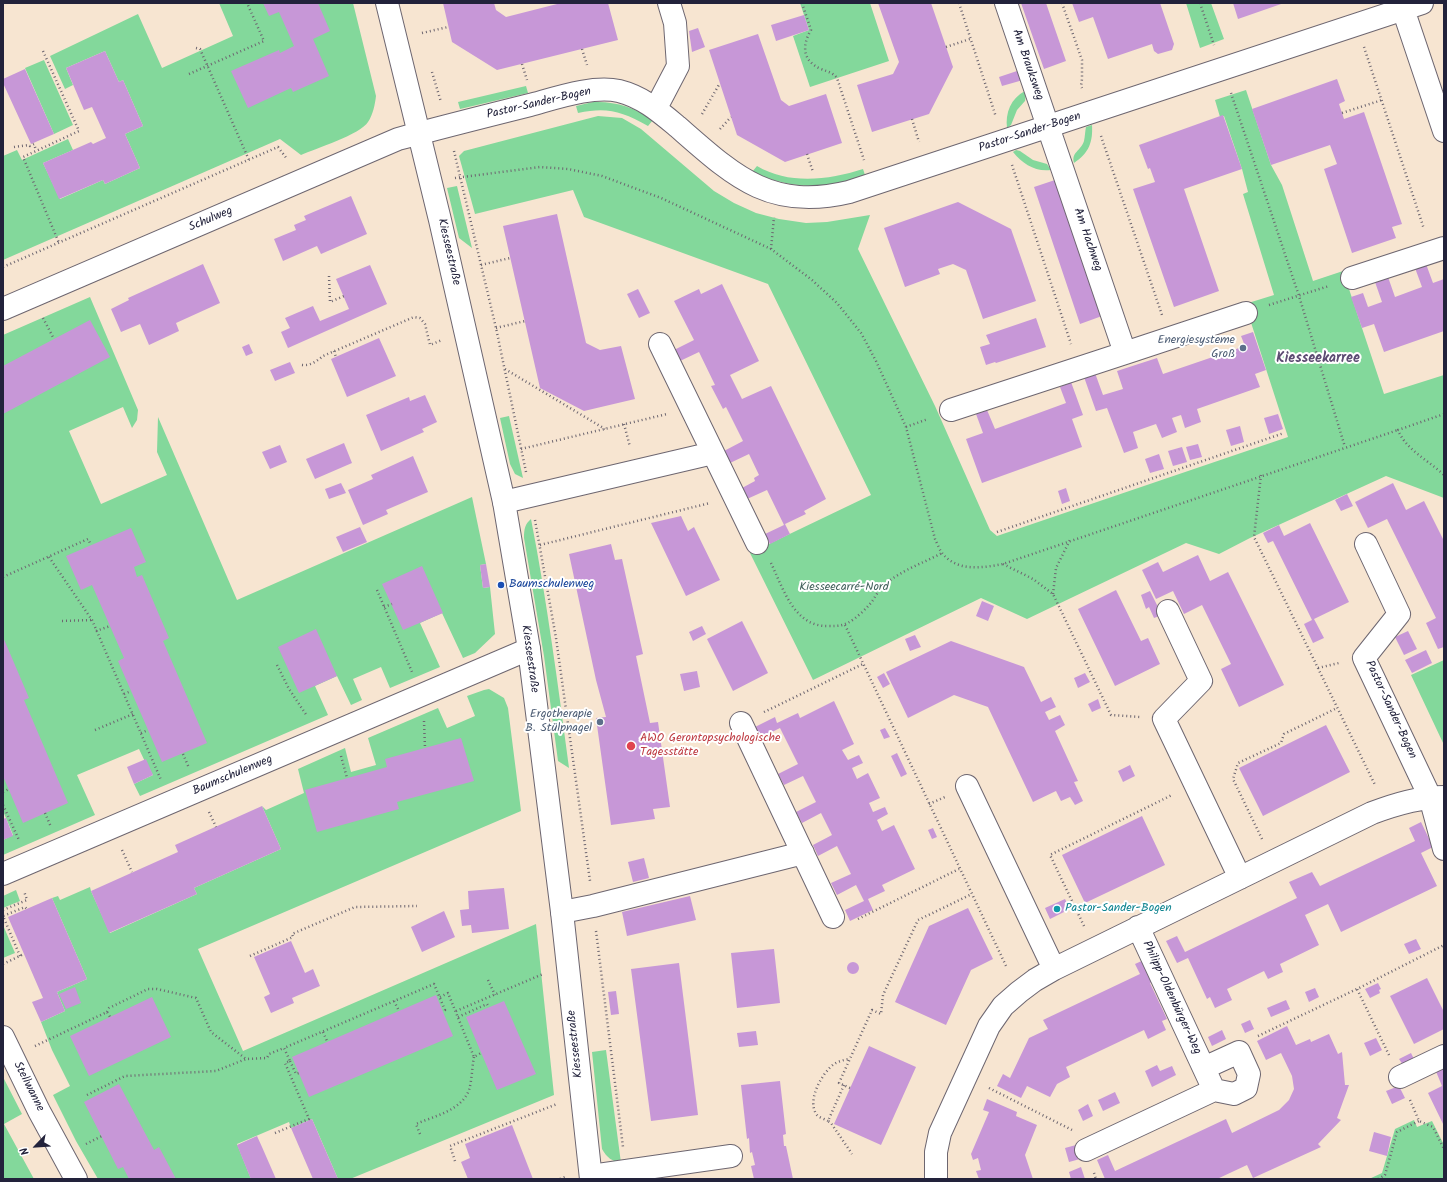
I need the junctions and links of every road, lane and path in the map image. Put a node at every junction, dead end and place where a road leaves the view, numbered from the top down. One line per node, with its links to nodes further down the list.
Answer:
1 (247, 3): 19 (path)
2 (387, 3): 32 (street, Kiesseestraße)
3 (669, 3): 25 (street)
4 (802, 3): 39 (path)
5 (959, 3): 14 (path)
6 (1006, 3): 30 (street, Am Brauksweg)
7 (1062, 3): 26 (path)
8 (1200, 3): 21 (path)
9 (1408, 5): 10 (street, Pastor-Sander-Bogen); 31 (street)
10 (1357, 25): 21 (street, Pastor-Sander-Bogen); 24 (path)
11 (420, 26): 13 (path)
12 (448, 27): 13 (path)
13 (422, 33): 15 (path)
14 (970, 39): 16 (path); 33 (path)
15 (424, 40)
16 (946, 47)
17 (196, 48): 19 (path)
18 (43, 51): 35 (path)
19 (207, 65): 22 (path); 36 (path)
20 (430, 67): 29 (path)
21 (1223, 69): 26 (street, Pastor-Sander-Bogen); 50 (path)
22 (189, 74)
23 (720, 83): 28 (path)
24 (1382, 100): 27 (path); 43 (path)
25 (656, 108): 29 (street, Pastor-Sander-Bogen); 40 (street, Pastor-Sander-Bogen)
26 (1093, 112): 30 (street, Pastor-Sander-Bogen); 56 (path)
27 (1342, 113)
28 (701, 116)
29 (448, 125): 32 (street, Pastor-Sander-Bogen)
30 (1048, 127): 33 (street, Pastor-Sander-Bogen); 59 (street, Am Hachweg)
31 (1444, 131)
32 (420, 133): 37 (street, Schulweg); 38 (street, Kiesseestraße)
33 (1004, 142): 39 (street, Pastor-Sander-Bogen); 63 (path)
34 (14, 147): 35 (path)
35 (36, 150): 41 (path)
36 (249, 160): 37 (path); 41 (path)
37 (304, 179): 51 (street, Schulweg)
38 (432, 184): 42 (path); 76 (street, Kiesseestraße)
39 (872, 185): 40 (street, Pastor-Sander-Bogen)
40 (777, 193): 42 (path)
41 (59, 243): 46 (path)
42 (771, 249): 83 (path)
43 (1438, 250): 48 (street)
44 (510, 258): 45 (path)
45 (481, 265)
46 (3, 267)
47 (328, 276): 49 (path)
48 (1352, 278): 50 (path)
49 (344, 296)
50 (1299, 296): 52 (path); 70 (path)
51 (3, 309)
52 (1246, 313): 56 (street)
53 (525, 321): 54 (path)
54 (496, 328)
55 (448, 338): 58 (path)
56 (1170, 338): 59 (street)
57 (660, 344): 64 (street)
58 (334, 351): 60 (path); 61 (path)
59 (1125, 353): 63 (street)
60 (336, 357)
61 (302, 365)
62 (504, 368): 67 (path)
63 (1079, 368): 65 (street)
64 (691, 408): 67 (path); 72 (street)
65 (951, 410)
66 (1444, 414): 68 (path)
67 (606, 429): 71 (path)
68 (1398, 430): 70 (path); 73 (path)
69 (1284, 434): 77 (path)
70 (1346, 447): 74 (path)
71 (521, 449)
72 (713, 453): 75 (street); 76 (street)
73 (1444, 475)
74 (1261, 476): 78 (path); 103 (path)
75 (734, 497): 79 (street); 82 (path)
76 (504, 502): 97 (street, Kiesseestraße)
77 (997, 532)
78 (1070, 540): 85 (path); 88 (path)
79 (757, 543): 95 (path)
80 (1366, 544): 116 (street, Pastor-Sander-Bogen)
81 (91, 545): 84 (path)
82 (540, 545)
83 (942, 553): 85 (path); 95 (path)
84 (49, 557): 86 (path); 92 (path)
85 (1003, 564): 88 (path)
86 (3, 577)
87 (377, 590): 90 (path)
88 (1053, 594): 105 (path)
89 (392, 604): 90 (path)
90 (384, 607): 102 (path)
91 (1168, 610): 105 (street)
92 (92, 620): 93 (path); 96 (path)
93 (62, 621)
94 (110, 626): 96 (path)
95 (845, 626): 98 (path)
96 (96, 631): 101 (path)
97 (529, 649): 102 (street, Baumschulenweg); 129 (street, Kiesseestraße)
98 (863, 664): 106 (path); 123 (path)
99 (277, 665): 110 (path)
100 (131, 691): 101 (path)
101 (124, 694): 104 (path)
102 (424, 694): 110 (street, Baumschulenweg)
103 (1337, 708): 113 (path); 119 (path)
104 (133, 714): 107 (path); 109 (path)
105 (1164, 719): 111 (street)
106 (741, 723): 121 (street)
107 (95, 730)
108 (148, 730): 109 (path)
109 (141, 733): 117 (path)
110 (322, 738): 117 (street, Baumschulenweg)
111 (1195, 784): 125 (street); 133 (path)
112 (967, 786): 139 (street)
113 (1376, 786)
114 (9, 789): 115 (path)
115 (3, 792)
116 (1437, 797): 120 (street); 125 (street)
117 (171, 802): 122 (street, Baumschulenweg)
118 (3, 805): 122 (path)
119 (1263, 841)
120 (1444, 849)
121 (803, 854): 129 (street); 131 (street)
122 (28, 863): 124 (street, Baumschulenweg)
123 (960, 868): 126 (path); 131 (path)
124 (3, 874)
125 (1240, 878): 132 (street)
126 (972, 894): 143 (path); 163 (path)
127 (417, 906): 137 (path)
128 (26, 909): 130 (path)
129 (562, 912): 172 (street, Kiesseestraße)
130 (3, 916): 136 (path)
131 (834, 917)
132 (1138, 927): 139 (street); 165 (street, Philipp-Oldenbürger-Weg)
133 (1086, 928)
134 (1444, 945): 142 (path)
135 (24, 954): 136 (path)
136 (20, 956): 138 (path)
137 (250, 956)
138 (3, 964)
139 (1054, 969): 143 (street)
140 (549, 972): 144 (path)
141 (488, 980): 144 (path)
142 (1357, 989): 158 (path); 168 (path)
143 (1019, 992): 167 (street)
144 (494, 995): 150 (path)
145 (440, 997): 146 (path); 149 (path); 150 (path)
146 (394, 1001): 148 (path); 154 (path)
147 (489, 1007): 153 (path)
148 (399, 1011)
149 (442, 1011)
150 (456, 1011): 153 (path)
151 (108, 1012): 152 (path); 156 (path); 162 (path)
152 (110, 1017)
153 (458, 1017): 161 (path)
154 (323, 1032): 155 (path); 157 (path)
155 (327, 1042)
156 (7, 1046): 184 (street, Stellwanne)
157 (284, 1048): 162 (path); 164 (path)
158 (1239, 1052): 165 (street, Philipp-Oldenbürger-Weg); 171 (street)
159 (482, 1053): 161 (path)
160 (1444, 1056): 168 (street)
161 (474, 1057): 177 (path)
162 (246, 1059): 173 (path)
163 (849, 1059): 169 (path); 174 (path)
164 (290, 1061): 166 (path); 176 (path)
165 (1204, 1068): 171 (street, Philipp-Oldenbürger-Weg)
166 (299, 1073)
167 (966, 1076): 179 (path); 185 (street)
168 (1400, 1078): 175 (path)
169 (844, 1085): 170 (path); 174 (path)
170 (850, 1088)
171 (1214, 1090): 179 (street)
172 (582, 1094): 182 (path); 183 (street, Kiesseestraße)
173 (87, 1095)
174 (828, 1121): 180 (path)
175 (1419, 1121): 178 (path); 186 (path)
176 (275, 1133)
177 (420, 1134)
178 (1444, 1149)
179 (1086, 1150)
180 (852, 1154)
181 (731, 1156): 183 (street, Kiesseestraße)
182 (456, 1161)
183 (591, 1177)
184 (76, 1179)
185 (936, 1179)
186 (1378, 1179)

